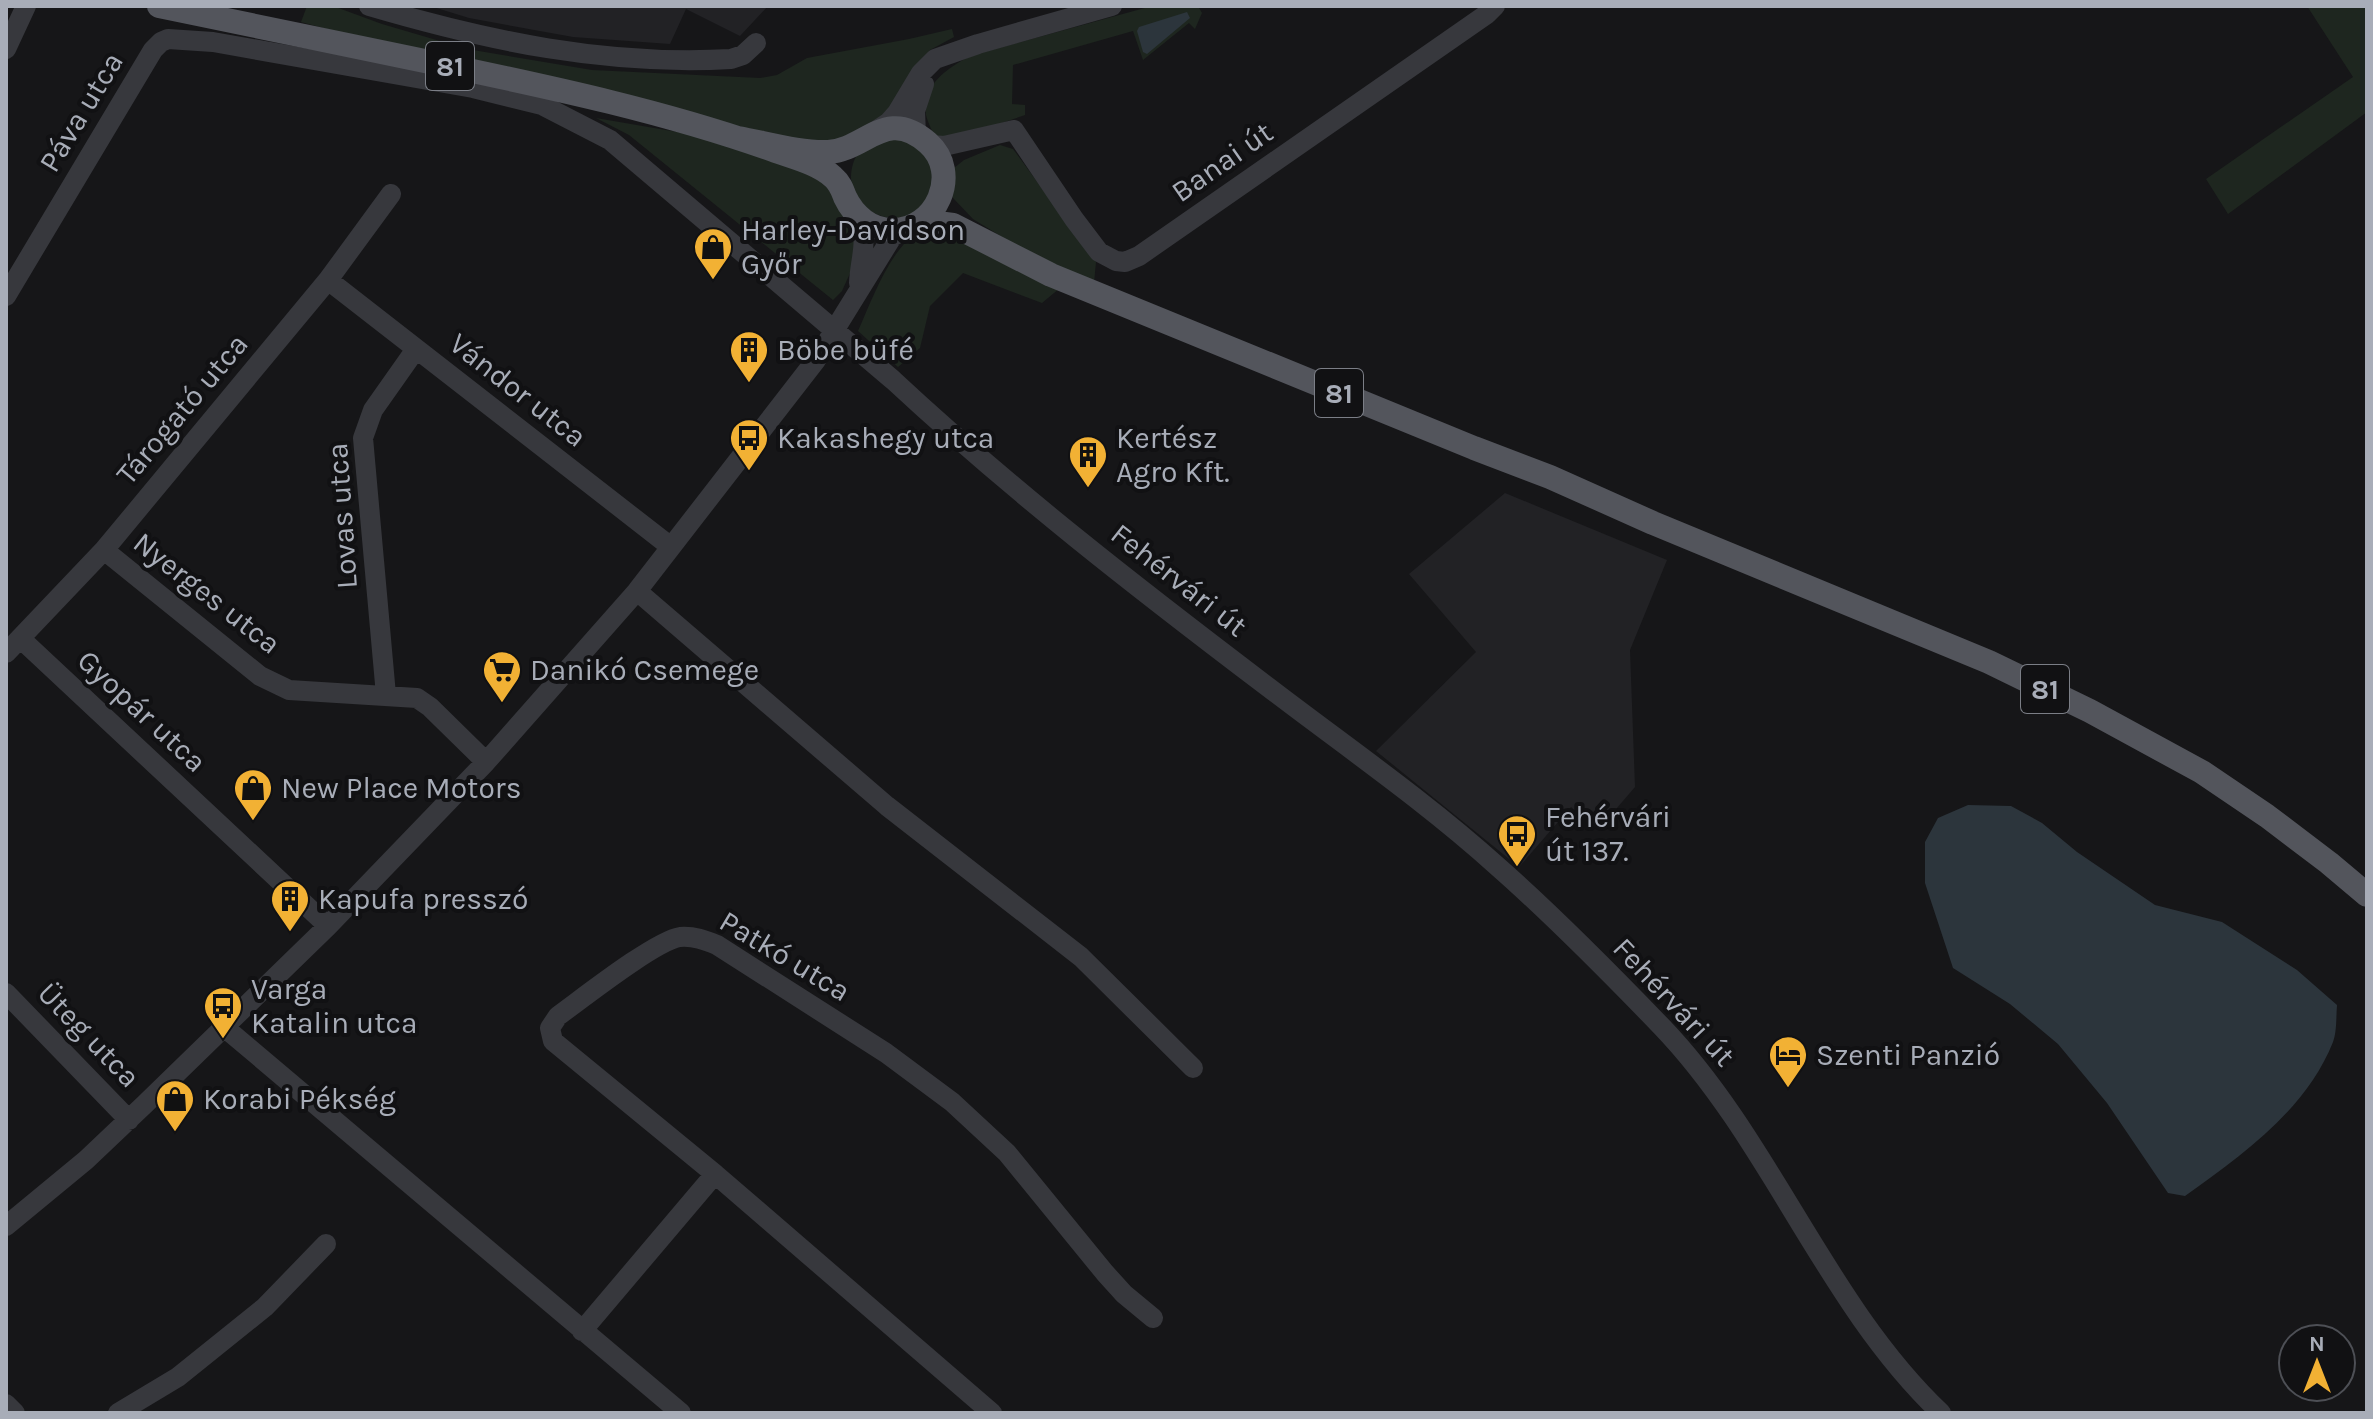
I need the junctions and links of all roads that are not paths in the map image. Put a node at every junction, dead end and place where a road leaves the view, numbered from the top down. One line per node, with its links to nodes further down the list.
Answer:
1 (26, 6): 8 (street)
2 (159, 6): 11 (main road, 81)
3 (369, 6): 7 (street)
4 (1112, 6): 9 (street)
5 (1495, 6): 10 (street, Banai út)
6 (161, 42): 21 (street, Páva utca); 22 (street, Fehérvári út)
7 (756, 43)
8 (6, 49)
9 (953, 52): 12 (street); 13 (street)
10 (1014, 130): 13 (street); 14 (street)
11 (738, 138): 12 (main road, 81); 16 (main road, 81)
12 (864, 138): 13 (main road, 81); 16 (main road)
13 (924, 140): 14 (main road, 81)
14 (943, 178): 17 (main road); 18 (main road, 81)
15 (391, 194): 19 (street, Tárogató utca)
16 (849, 204): 17 (main road, 81); 20 (street)
17 (914, 225): 18 (main road, 81); 20 (street)
18 (989, 242): 30 (main road, 81)
19 (328, 280): 23 (street, Vándor utca); 25 (street, Tárogató utca)
20 (859, 289): 22 (street)
21 (6, 296)
22 (835, 331): 24 (street); 46 (street, Fehérvári út)
23 (416, 349): 24 (street, Vándor utca); 28 (street, Lovas utca)
24 (671, 547): 26 (street)
25 (104, 550): 27 (street, Tárogató utca); 28 (street, Nyerges utca)
26 (637, 591): 29 (street); 34 (street)
27 (13, 645): 31 (street, Gyopár utca)
28 (386, 695): 29 (street, Nyerges utca)
29 (486, 762): 31 (street)
30 (2367, 895)
31 (328, 926): 33 (street)
32 (6, 993): 35 (street, Üteg utca)
33 (224, 1027): 35 (street); 40 (street)
34 (1193, 1068)
35 (129, 1120): 37 (street)
36 (715, 1174): 39 (street, Patkó utca); 40 (street); 45 (street, Patkó utca)
37 (6, 1226)
38 (326, 1244): 43 (street)
39 (1153, 1318)
40 (582, 1331): 44 (street)
41 (6, 1404): 42 (street)
42 (15, 1413)
43 (118, 1413)
44 (681, 1413)
45 (992, 1413)
46 (1941, 1413)

